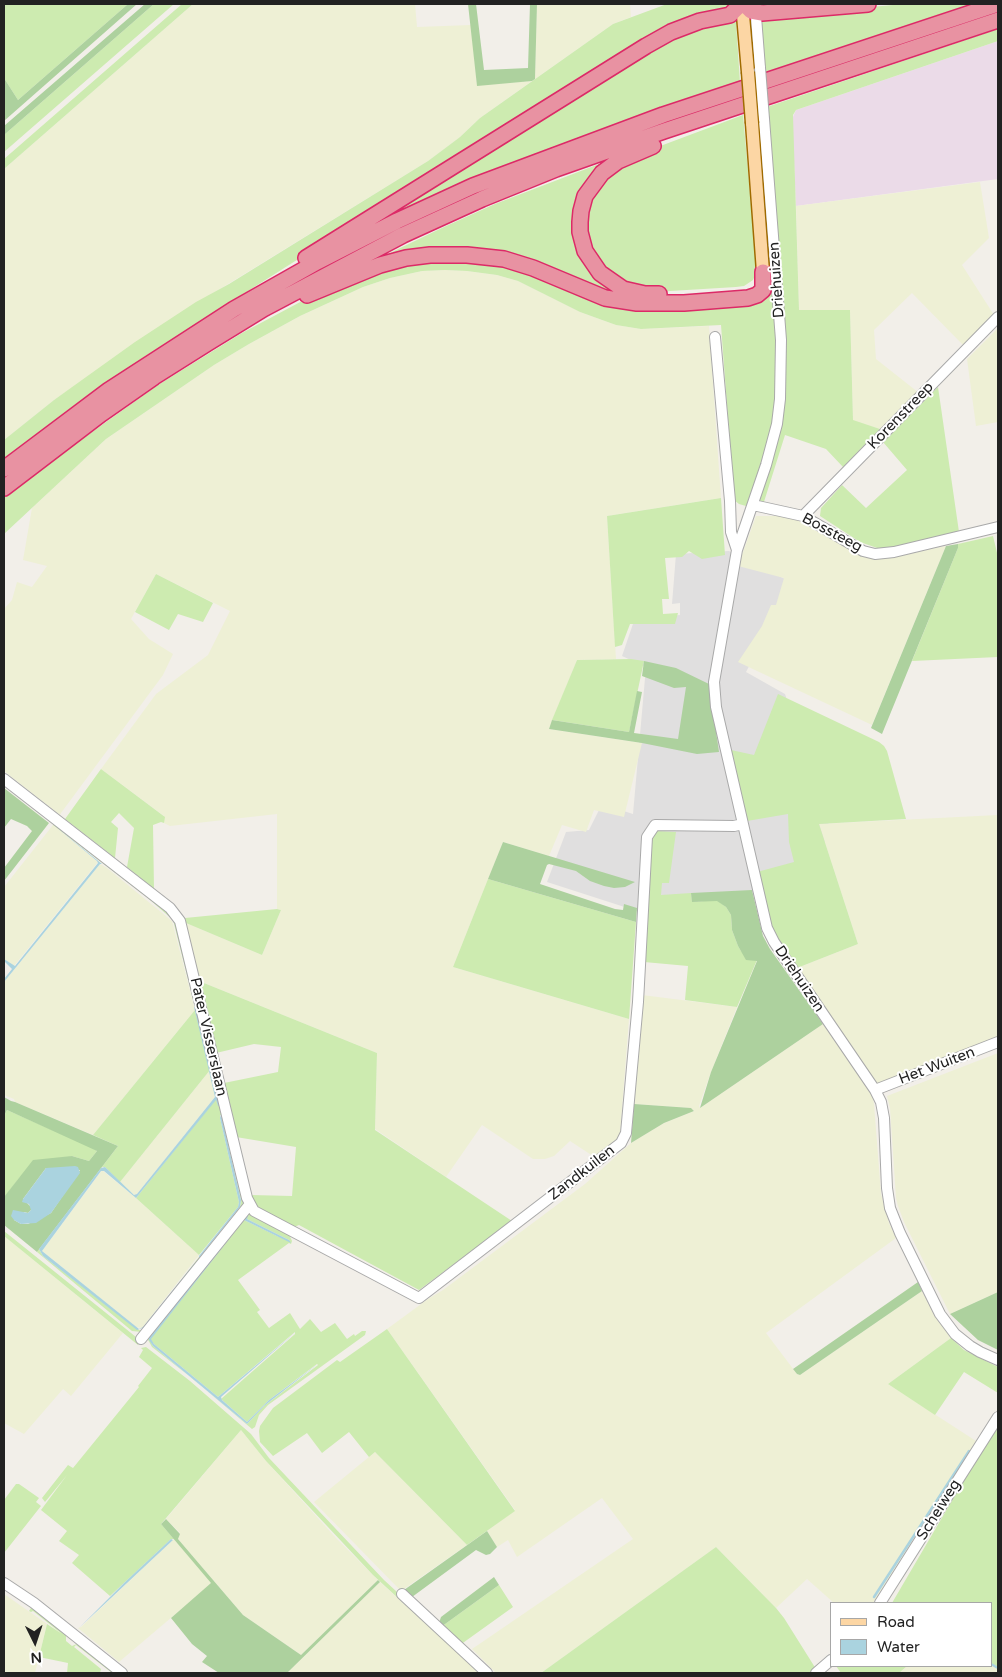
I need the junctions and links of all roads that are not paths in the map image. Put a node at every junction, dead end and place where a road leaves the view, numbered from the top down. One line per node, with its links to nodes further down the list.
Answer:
1 (868, 4): 3 (highway)
2 (998, 4): 8 (highway)
3 (747, 6): 6 (main road, Driehuizen, bridge); 8 (highway)
4 (998, 20): 5 (highway)
5 (775, 95): 7 (highway); 9 (highway)
6 (758, 121): 7 (main road, Driehuizen); 14 (street, Driehuizen)
7 (764, 272): 9 (highway)
8 (234, 309): 12 (highway)
9 (263, 309): 13 (highway)
10 (998, 317): 15 (street, Korenstreep)
11 (716, 337): 17 (street, Driehuizen)
12 (4, 469)
13 (4, 488)
14 (753, 505): 15 (street, Bossteeg); 17 (street, Driehuizen)
15 (803, 516): 16 (street, Bossteeg)
16 (998, 527)
17 (737, 550): 19 (street, Driehuizen)
18 (4, 779): 22 (street, Pater Visserslaan)
19 (743, 824): 21 (street, Driehuizen); 22 (street, Zandkuilen)
20 (998, 1042): 21 (street, Het Wuiten)
21 (875, 1090): 24 (street, Driehuizen)
22 (250, 1204): 23 (street)
23 (141, 1339)
24 (998, 1360)
25 (998, 1417): 28 (street, Scheiweg)
26 (4, 1583): 30 (street)
27 (402, 1594): 31 (street)
28 (881, 1602)
29 (830, 1661): 32 (street)
30 (122, 1673)
31 (487, 1673)
32 (816, 1673)

